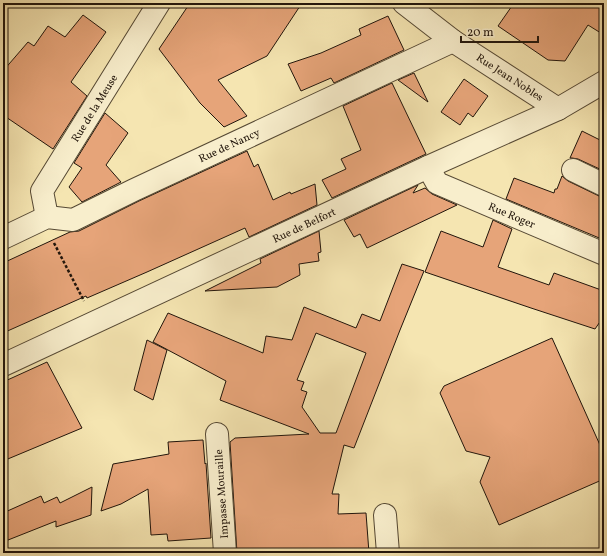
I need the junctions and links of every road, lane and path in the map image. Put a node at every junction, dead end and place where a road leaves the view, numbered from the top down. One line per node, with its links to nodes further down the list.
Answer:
1 (159, 3): 9 (street, Rue de la Meuse)
2 (404, 3): 3 (street, Rue Jean Nobles)
3 (453, 41): 5 (street, Rue Jean Nobles); 9 (street, Rue de Nancy)
4 (604, 82): 5 (street, Rue de Belfort)
5 (558, 109): 6 (street, Rue de Belfort)
6 (428, 167): 11 (street, Rue Roger); 12 (street, Rue de Belfort)
7 (573, 170): 8 (street)
8 (604, 185)
9 (45, 218): 10 (street); 12 (path)
10 (3, 238)
11 (604, 254)
12 (95, 322): 13 (street, Rue de Belfort)
13 (3, 365)
14 (217, 434): 16 (street, Impasse Mouraille)
15 (385, 515): 17 (street)
16 (225, 553)
17 (388, 553)

